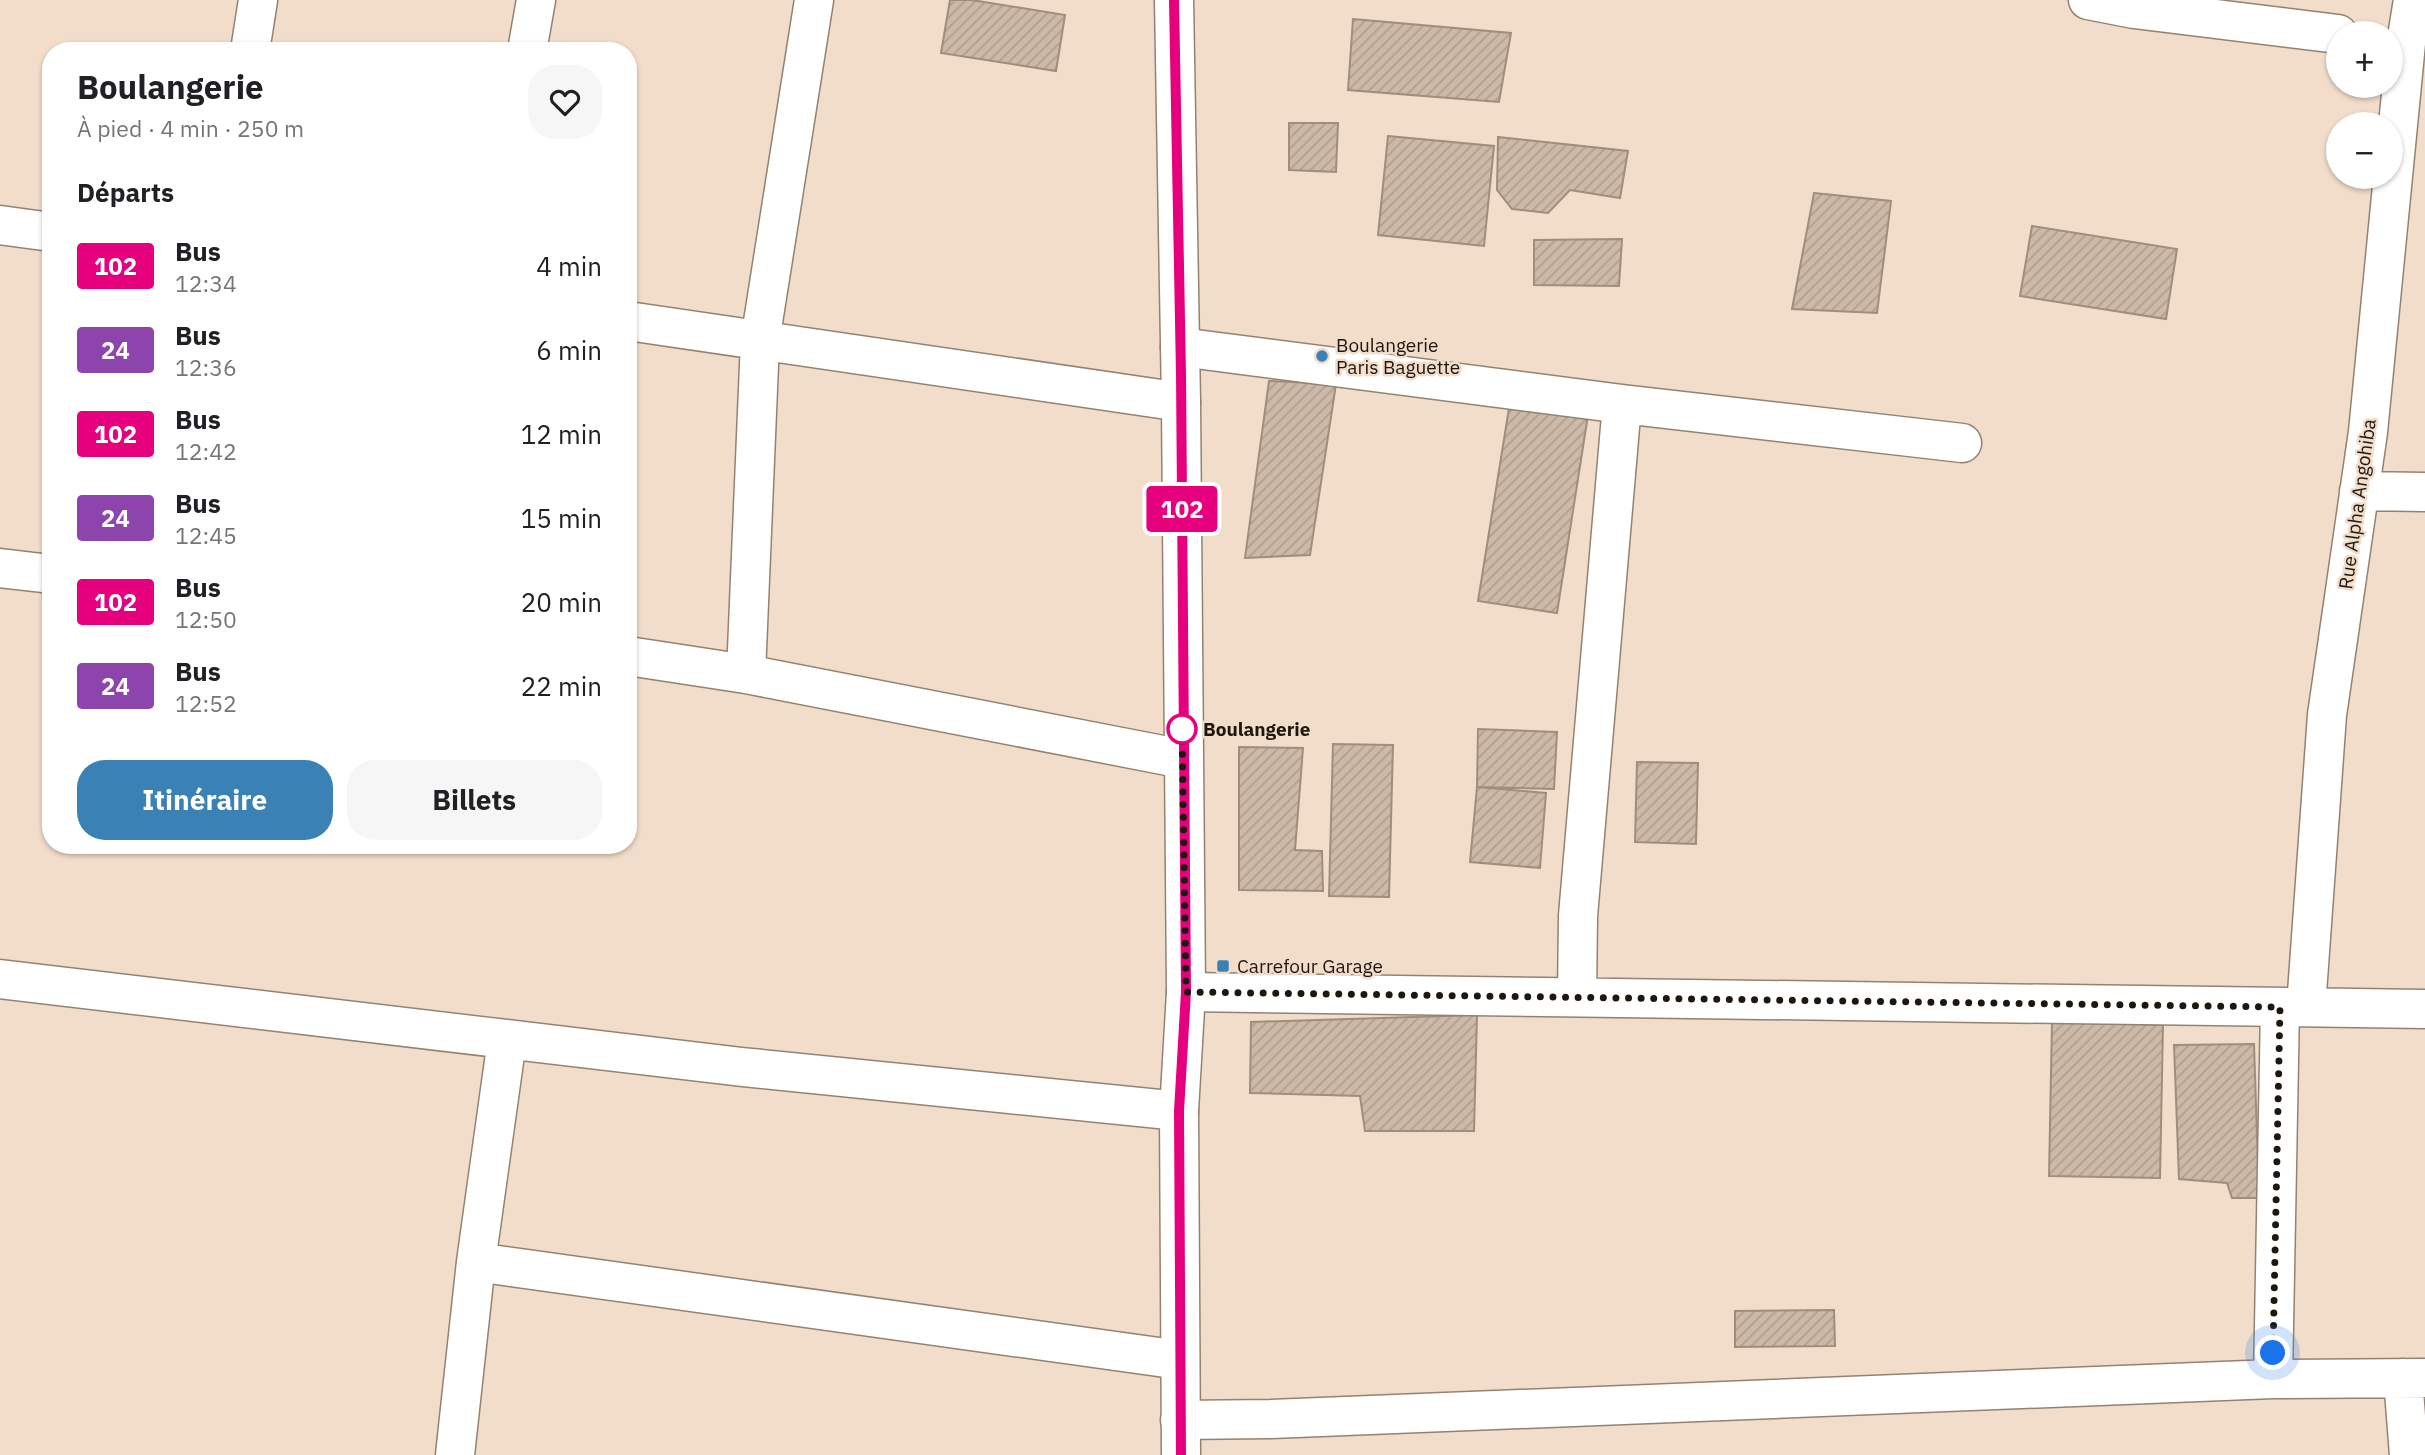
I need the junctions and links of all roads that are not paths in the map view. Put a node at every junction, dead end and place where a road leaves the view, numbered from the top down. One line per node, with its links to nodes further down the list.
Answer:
1 (258, 0): 9 (street)
2 (536, 0): 10 (street)
3 (814, 0): 15 (street)
4 (1174, 0): 16 (street)
5 (2088, 0): 8 (street)
6 (2413, 0): 7 (street, Rue Alpha Angohiba)
7 (2403, 28)
8 (2326, 33)
9 (251, 42)
10 (529, 42)
11 (2394, 98): 20 (street, Rue Alpha Angohiba)
12 (0, 225): 13 (street)
13 (42, 231)
14 (637, 322): 15 (street)
15 (760, 341): 17 (street); 25 (street)
16 (1180, 347): 17 (street); 18 (street)
17 (1181, 402): 26 (street)
18 (1622, 404): 19 (street); 29 (street)
19 (1962, 443)
20 (2359, 491): 21 (street); 30 (street, Rue Alpha Angohiba)
21 (2425, 492)
22 (0, 568): 23 (street)
23 (42, 573)
24 (637, 657): 25 (street)
25 (746, 674): 26 (street)
26 (1183, 759): 28 (street)
27 (0, 979): 32 (street)
28 (1186, 992): 29 (street); 33 (street)
29 (1577, 997): 30 (street)
30 (2293, 1007): 31 (street); 37 (street, Rue Alpha Angohiba)
31 (2425, 1009)
32 (507, 1040): 33 (street); 34 (street)
33 (1179, 1111): 35 (street)
34 (475, 1262): 35 (street); 39 (street)
35 (1180, 1360): 38 (street)
36 (2414, 1378): 37 (street); 40 (street)
37 (2273, 1379): 38 (street)
38 (1180, 1438)
39 (455, 1455)
40 (2409, 1455)

